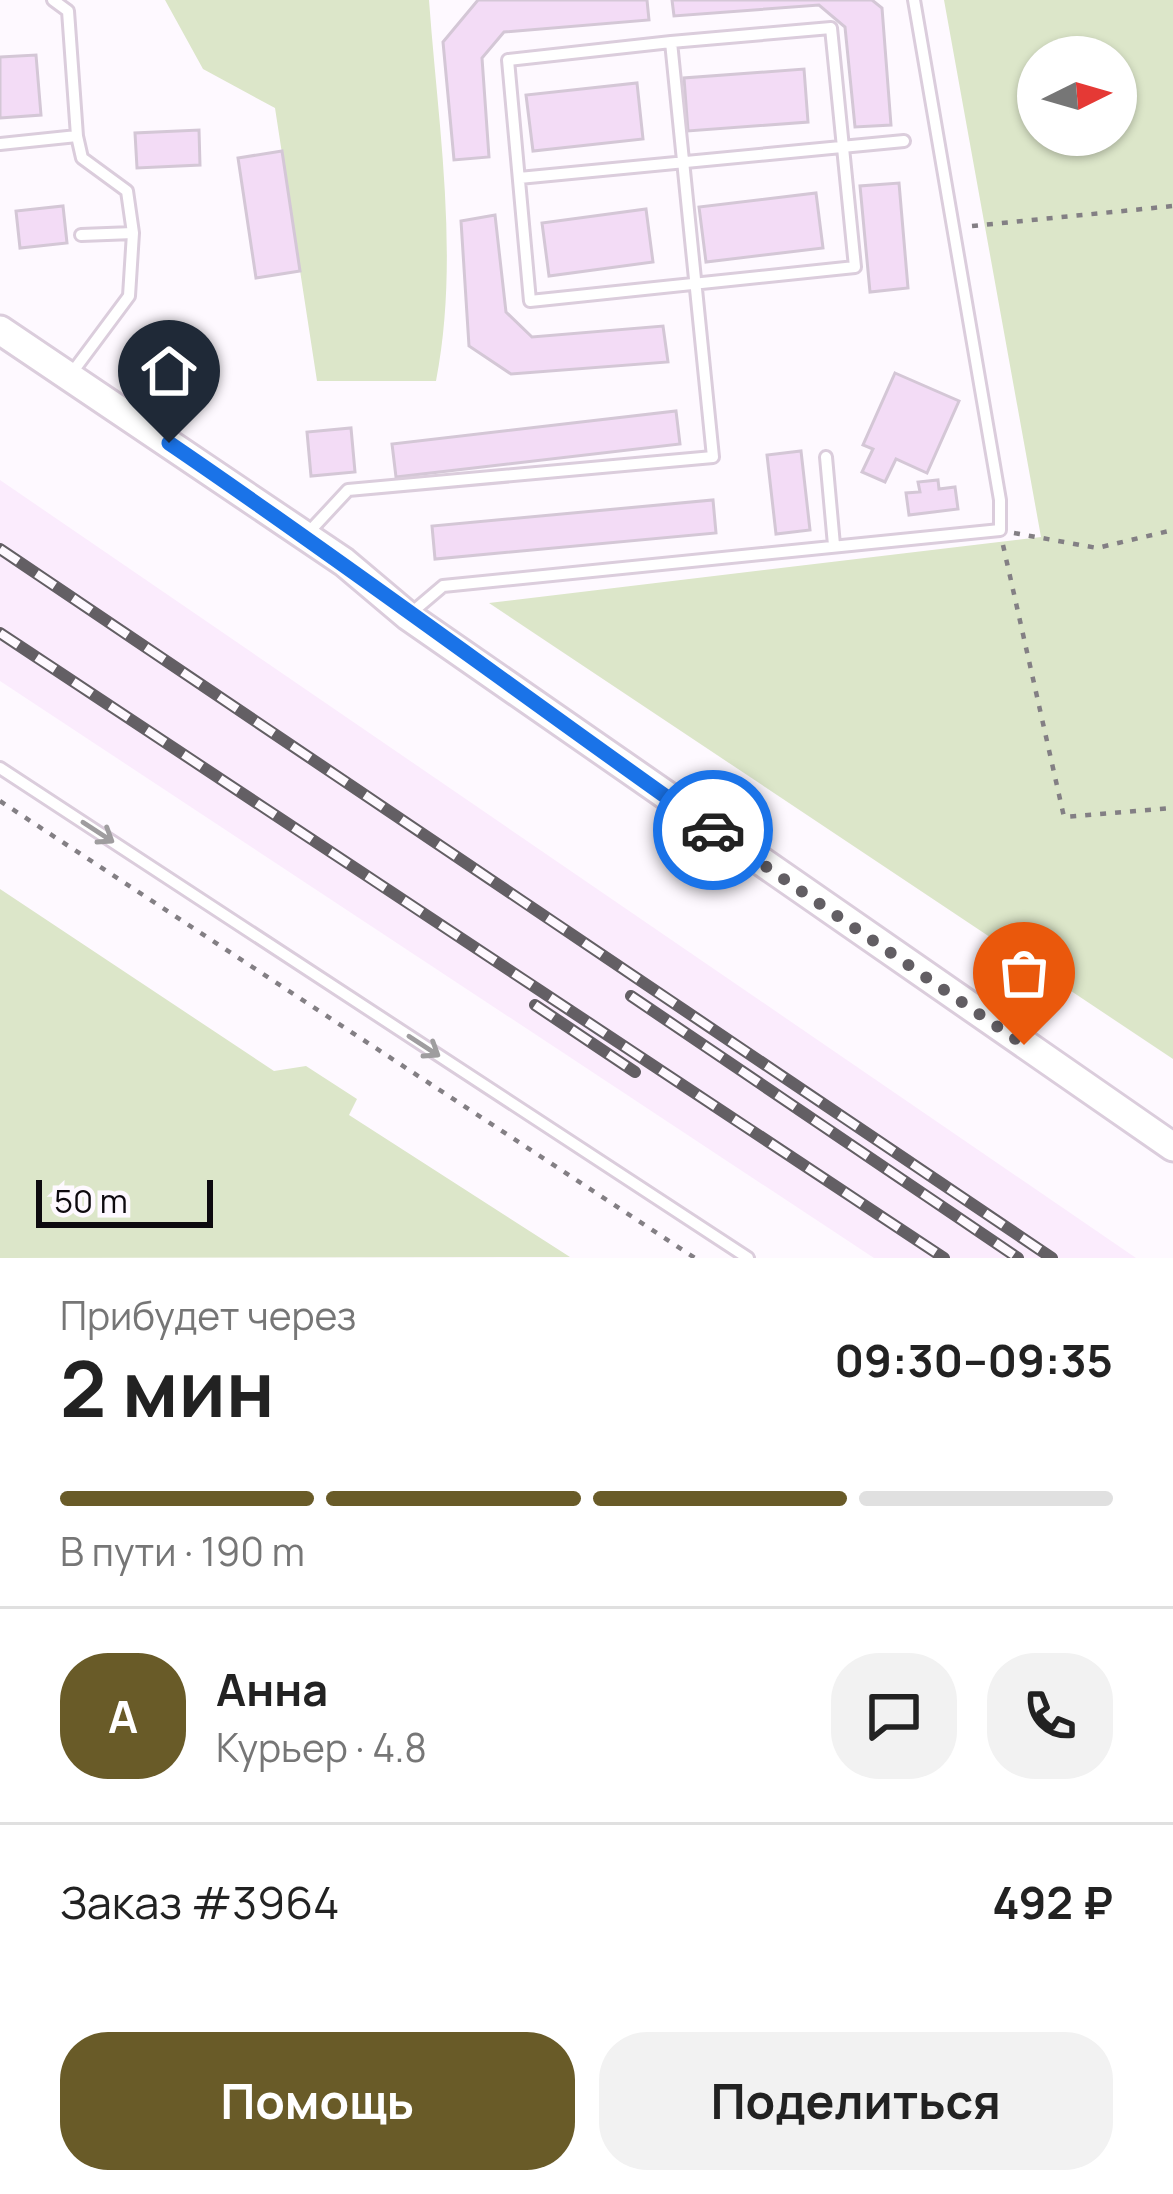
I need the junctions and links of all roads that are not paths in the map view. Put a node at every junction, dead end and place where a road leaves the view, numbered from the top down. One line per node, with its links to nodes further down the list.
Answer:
1 (53, 0): 4 (lane)
2 (914, 0): 17 (lane)
3 (671, 42): 7 (lane); 8 (lane); 9 (lane)
4 (77, 136): 6 (lane); 10 (lane)
5 (904, 141): 7 (lane)
6 (0, 144)
7 (844, 151): 8 (lane); 12 (lane)
8 (682, 164): 9 (lane); 12 (lane)
9 (519, 178): 12 (lane)
10 (133, 232): 11 (lane); 14 (lane)
11 (80, 236)
12 (693, 287): 16 (lane)
13 (0, 330): 14 (street)
14 (69, 376): 16 (street)
15 (826, 457): 17 (lane)
16 (305, 536): 18 (street)
17 (834, 545): 18 (lane)
18 (408, 616): 20 (street)
19 (0, 768): 21 (lane, one-way to 21)
20 (1173, 1147)
21 (748, 1258)

